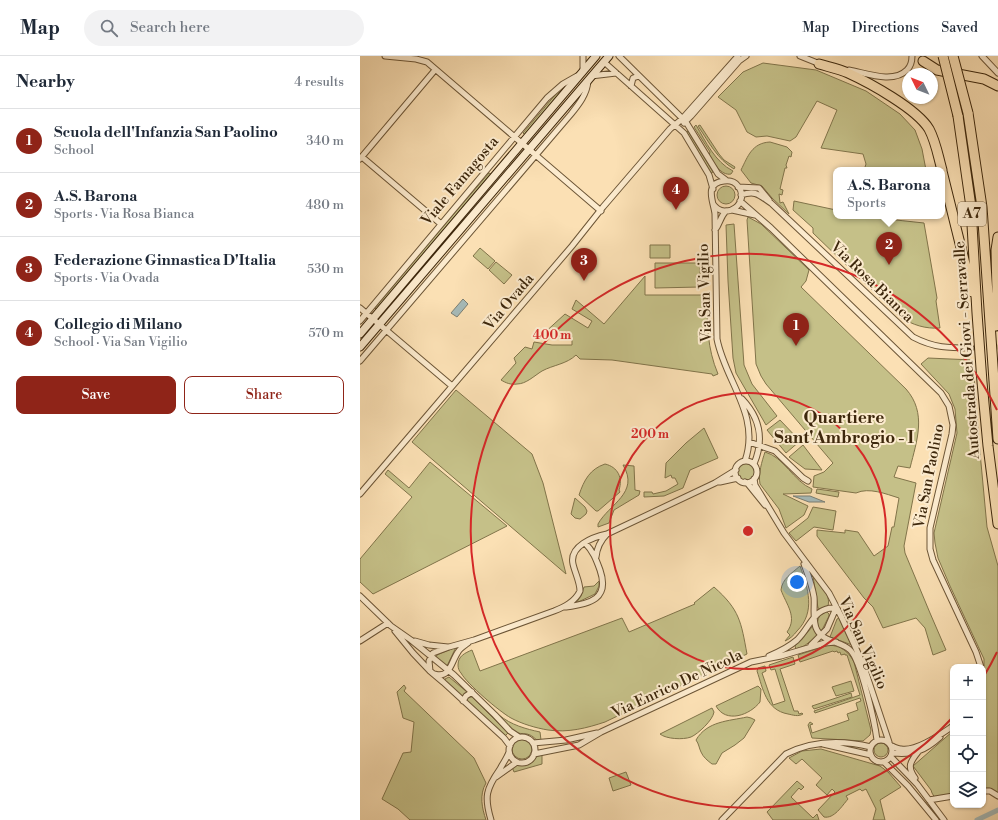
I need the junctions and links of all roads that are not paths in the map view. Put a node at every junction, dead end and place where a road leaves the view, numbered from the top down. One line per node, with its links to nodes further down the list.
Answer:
1 (385, 56): 18 (street)
2 (583, 56): 20 (street)
3 (596, 56): 15 (main road, Viale Famagosta); 20 (main road, Viale Famagosta)
4 (609, 56): 15 (main road, Viale Famagosta)
5 (619, 56): 17 (street)
6 (625, 56): 17 (street)
7 (738, 56): 26 (street)
8 (746, 56): 26 (street)
9 (800, 56): 16 (street)
10 (912, 56): 16 (street)
11 (943, 56): 50 (highway, Autostrada dei Giovi - Serravalle / A7, bridge)
12 (953, 56): 59 (highway, Autostrada dei Giovi - Serravalle / A7, bridge)
13 (982, 56): 21 (street)
14 (921, 58): 25 (highway)
15 (604, 62): 19 (street, Via San Vigilio); 23 (main road, Viale Famagosta)
16 (819, 64): 33 (highway, A7)
17 (629, 66): 22 (street)
18 (436, 70): 28 (street); 32 (street)
19 (616, 72): 23 (street); 24 (street, Via San Vigilio)
20 (582, 73): 28 (street, Viale Famagosta); 29 (main road, Viale Famagosta)
21 (998, 73)
22 (639, 76): 24 (street); 26 (street)
23 (590, 78): 30 (main road, Viale Famagosta); 31 (street, Viale Famagosta)
24 (631, 86): 27 (street, Via San Vigilio)
25 (998, 86)
26 (684, 120): 27 (street); 34 (street)
27 (675, 125): 37 (street, Via San Vigilio); 42 (street, Via Ovada)
28 (514, 137): 29 (street); 45 (street, Viale Famagosta)
29 (522, 144): 30 (street); 51 (main road, Viale Famagosta)
30 (529, 149): 31 (street); 53 (main road, Viale Famagosta)
31 (536, 155): 42 (street); 54 (street, Viale Famagosta)
32 (361, 158): 45 (street)
33 (941, 167)
34 (726, 180): 36 (street); 37 (street)
35 (945, 182): 50 (highway, A7)
36 (738, 187): 38 (street); 40 (street, Via Rosa Bianca)
37 (712, 189): 41 (street, Via San Vigilio)
38 (741, 195): 39 (street); 40 (street, Via Rosa Bianca)
39 (740, 202): 43 (street, Via San Vigilio); 44 (street, Via San Paolino)
40 (771, 203): 57 (street, Via Rosa Bianca)
41 (713, 204): 43 (street); 46 (street, Via San Vigilio)
42 (601, 211): 60 (street, Via Ovada)
43 (729, 211): 44 (street); 46 (street, Via San Vigilio)
44 (757, 215): 94 (street, Via San Paolino)
45 (441, 224): 49 (street, Viale Famagosta)
46 (715, 231): 61 (street, Via San Vigilio)
47 (998, 237): 59 (highway)
48 (360, 308): 49 (street)
49 (366, 313): 51 (street); 52 (street, Viale Famagosta)
50 (977, 313): 75 (highway, Autostrada dei Giovi - Serravalle / A7)
51 (373, 319): 53 (street); 55 (main road, Viale Famagosta)
52 (360, 320)
53 (380, 324): 54 (street); 56 (main road, Viale Famagosta)
54 (386, 330): 58 (street, Viale Famagosta); 60 (street)
55 (360, 334)
56 (360, 347)
57 (971, 348)
58 (360, 361)
59 (994, 382): 62 (highway, Autostrada dei Giovi - Serravalle / A7)
60 (452, 386): 73 (street, Via Ovada)
61 (740, 398): 63 (street, Via San Vigilio); 64 (street, Via San Vigilio)
62 (998, 439)
63 (749, 442): 64 (street); 65 (street, Via San Vigilio)
64 (760, 445): 66 (street, Via San Vigilio); 70 (street)
65 (745, 461): 66 (street); 67 (street)
66 (754, 464): 69 (street)
67 (736, 470): 68 (street); 72 (street)
68 (738, 478): 71 (street); 72 (street)
69 (754, 479): 71 (street); 74 (street, Via San Vigilio)
70 (808, 481)
71 (745, 482): 74 (street, Via San Vigilio)
72 (715, 483): 76 (street)
73 (360, 494)
74 (768, 509): 79 (street, Via San Vigilio)
75 (998, 524)
76 (607, 534): 77 (street); 78 (street)
77 (585, 543): 78 (street); 81 (street)
78 (596, 557): 81 (street)
79 (802, 560): 82 (street, Via San Vigilio); 83 (street, Via San Vigilio)
80 (360, 596): 84 (street)
81 (563, 607): 87 (street)
82 (836, 608): 83 (street); 85 (street, Via Enrico De Nicola); 106 (street, Via San Vigilio)
83 (815, 616): 85 (street); 93 (street, Via Enrico De Nicola)
84 (390, 624): 86 (street, Via Enrico De Nicola); 88 (street); 96 (street)
85 (822, 636): 89 (street, Via San Vigilio); 91 (street, Via Enrico De Nicola)
86 (411, 640): 90 (street); 92 (street, Via Enrico De Nicola)
87 (474, 640): 90 (street); 95 (street)
88 (360, 641)
89 (836, 642): 91 (street, Via Enrico De Nicola); 103 (street, Via San Vigilio)
90 (449, 647): 92 (street)
91 (805, 648): 93 (street, Via Enrico De Nicola)
92 (431, 656): 95 (street, Via Enrico De Nicola); 96 (street)
93 (765, 658): 101 (street, Via Enrico De Nicola)
94 (980, 664)
95 (449, 671): 96 (street); 97 (street, Via Enrico De Nicola)
96 (431, 672): 98 (street)
97 (472, 692): 98 (street); 102 (street, Via Enrico De Nicola)
98 (463, 701): 108 (street)
99 (950, 728): 100 (street)
100 (947, 730): 106 (street); 109 (street)
101 (601, 732): 104 (street, Via Enrico De Nicola); 110 (street, Via Enrico De Nicola)
102 (519, 737): 104 (street, Via Enrico De Nicola); 108 (street)
103 (877, 740): 106 (street); 107 (street)
104 (533, 743): 110 (street)
105 (820, 743): 107 (street); 111 (street); 123 (street)
106 (890, 744): 112 (street)
107 (871, 747): 111 (street)
108 (510, 749): 113 (street); 115 (street)
109 (919, 751): 112 (street); 116 (street)
110 (534, 754): 113 (street, Via Enrico De Nicola)
111 (871, 755): 114 (street)
112 (892, 755): 114 (street); 116 (street)
113 (517, 762): 115 (street, Via Enrico De Nicola)
114 (884, 762): 117 (street)
115 (494, 779): 122 (street)
116 (917, 784): 117 (street); 121 (street)
117 (908, 786): 124 (street)
118 (986, 791): 119 (street)
119 (998, 796)
120 (950, 797): 121 (street)
121 (930, 800): 125 (street)
122 (491, 820)
123 (722, 820)
124 (936, 820)
125 (944, 820)

